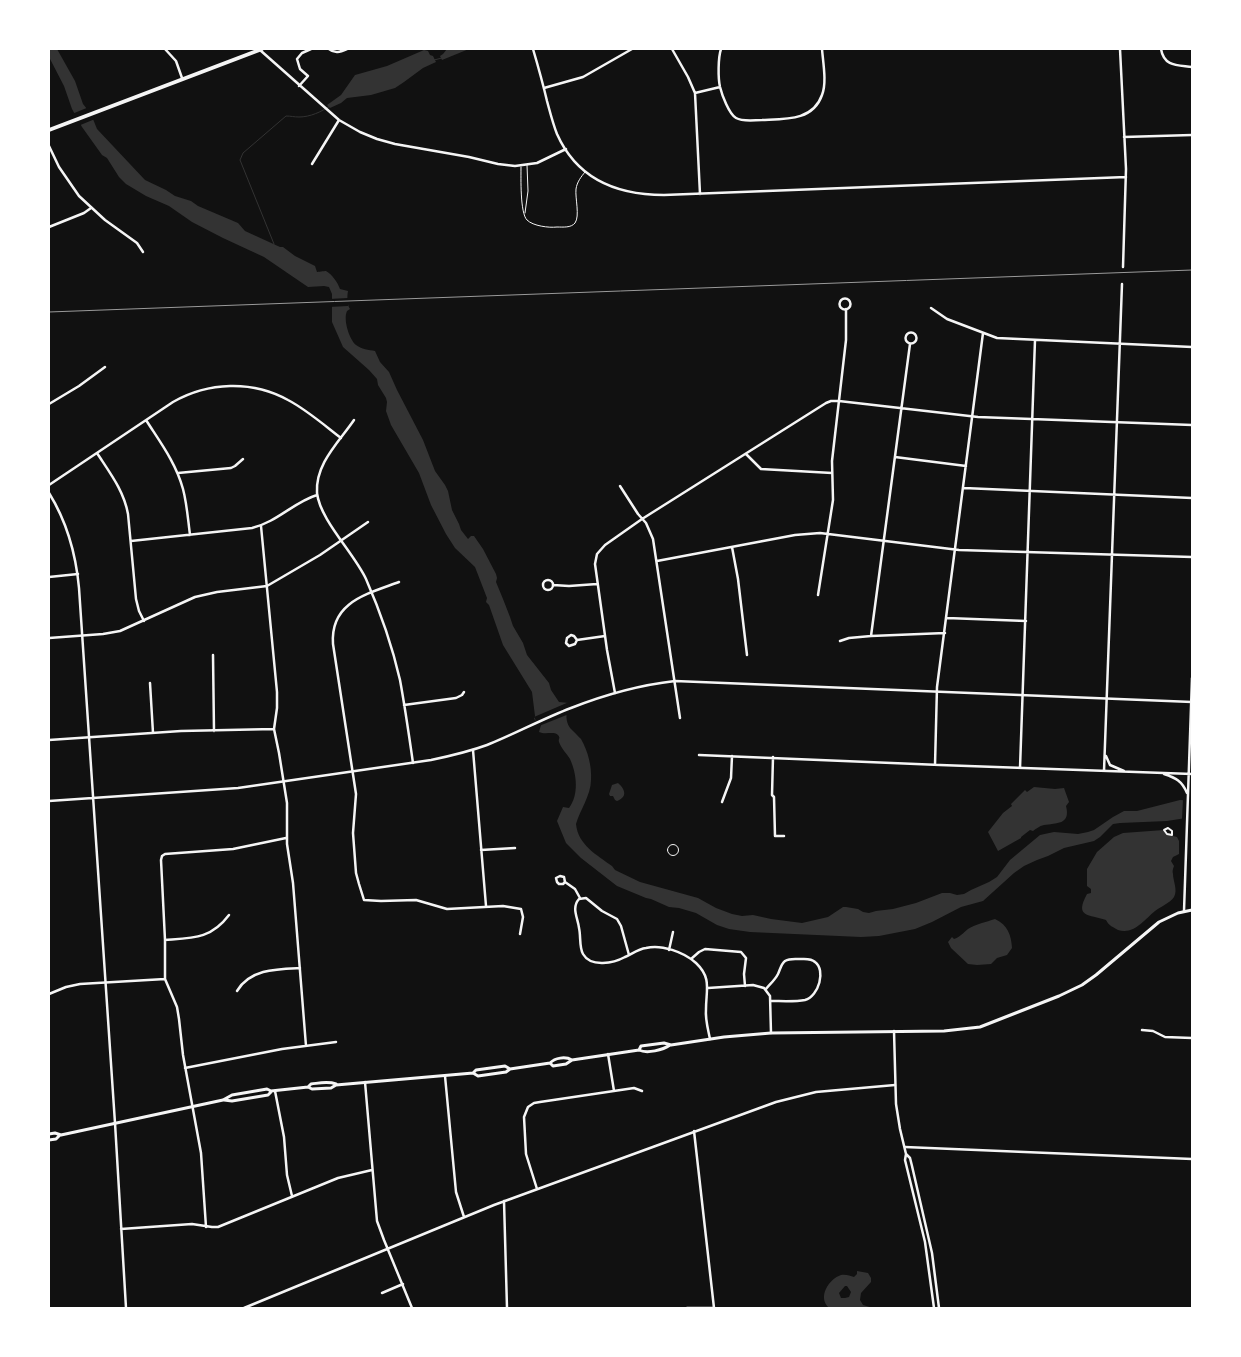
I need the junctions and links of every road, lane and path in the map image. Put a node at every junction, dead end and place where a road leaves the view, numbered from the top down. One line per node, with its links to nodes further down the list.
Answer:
1 (165, 49): 14 (street)
2 (260, 49): 14 (main road); 15 (street)
3 (311, 49): 15 (street)
4 (329, 49): 5 (street)
5 (348, 49)
6 (534, 49): 17 (street)
7 (632, 49): 17 (street)
8 (672, 49): 18 (street)
9 (720, 49): 16 (street)
10 (822, 49): 16 (street)
11 (1120, 49): 22 (street)
12 (1162, 49): 13 (street)
13 (1192, 67)
14 (182, 78): 20 (main road)
15 (299, 86): 19 (street)
16 (720, 87): 18 (street)
17 (544, 88): 24 (street)
18 (695, 93): 30 (street)
19 (339, 120): 25 (street); 27 (street)
20 (49, 130)
21 (1192, 135): 22 (street)
22 (1124, 137): 29 (street)
23 (49, 146): 31 (street)
24 (566, 149): 26 (street); 28 (street)
25 (312, 164)
26 (527, 165): 27 (street); 32 (lane)
27 (521, 166): 32 (lane)
28 (586, 171): 30 (street); 32 (lane)
29 (1126, 177): 30 (street); 35 (street)
30 (700, 194)
31 (91, 208): 33 (street); 34 (street)
32 (524, 213)
33 (49, 227)
34 (143, 252)
35 (1123, 267)
36 (1122, 284): 42 (street)
37 (931, 308): 39 (street)
38 (846, 309): 38 (street); 45 (street)
39 (983, 333): 40 (street); 48 (street)
40 (1035, 340): 42 (street); 49 (street)
41 (910, 344): 41 (street); 47 (street)
42 (1119, 344): 43 (street); 52 (street)
43 (1192, 347)
44 (106, 367): 46 (street)
45 (839, 401): 47 (street); 56 (street); 61 (street)
46 (49, 404)
47 (902, 409): 48 (street); 57 (street)
48 (973, 417): 49 (street); 59 (street)
49 (1033, 419): 52 (street); 65 (street)
50 (146, 420): 54 (street); 55 (street); 60 (street)
51 (354, 420): 54 (street)
52 (1117, 422): 53 (street); 68 (street)
53 (1192, 425)
54 (341, 438): 67 (street)
55 (97, 453): 62 (street); 77 (street)
56 (746, 454): 61 (street); 70 (street)
57 (895, 457): 59 (street); 76 (street)
58 (243, 459): 60 (street)
59 (966, 466): 64 (street)
60 (178, 473): 74 (street)
61 (832, 473): 73 (street)
62 (49, 485)
63 (620, 486): 70 (street)
64 (963, 488): 65 (street); 79 (street)
65 (1030, 492): 68 (street); 80 (street)
66 (49, 494): 84 (street)
67 (318, 495): 72 (street); 75 (street)
68 (1114, 495): 69 (street); 81 (street)
69 (1192, 498)
70 (642, 519): 83 (street); 87 (street)
71 (368, 522): 75 (street)
72 (261, 526): 74 (street); 89 (street)
73 (828, 533): 76 (street); 78 (street); 91 (street)
74 (190, 535): 77 (street)
75 (342, 540): 89 (street); 90 (street)
76 (884, 540): 79 (street); 98 (street)
77 (131, 541): 93 (street)
78 (732, 547): 83 (street); 102 (street)
79 (955, 549): 80 (street); 92 (street)
80 (1028, 552): 81 (street); 94 (street)
81 (1112, 555): 82 (street); 111 (street)
82 (1192, 558)
83 (656, 561): 105 (street)
84 (78, 574): 85 (street); 96 (street)
85 (49, 576)
86 (398, 582): 90 (street)
87 (597, 584): 88 (street); 97 (street)
88 (554, 585)
89 (266, 586): 93 (street); 115 (street)
90 (371, 592): 113 (street); 129 (street)
91 (818, 595)
92 (946, 618): 94 (street); 95 (street)
93 (144, 621): 96 (street)
94 (1026, 621): 110 (street)
95 (944, 633): 98 (street); 108 (street)
96 (83, 635): 99 (street); 118 (street)
97 (605, 636): 100 (street); 109 (street)
98 (871, 636): 101 (street)
99 (49, 638)
100 (577, 640): 100 (street)
101 (840, 641)
102 (748, 654)
103 (213, 655): 116 (street)
104 (1192, 678): 112 (street)
105 (675, 681): 108 (street); 109 (street); 114 (street)
106 (150, 683): 117 (street)
107 (464, 692): 113 (street)
108 (937, 692): 110 (street); 126 (street)
109 (615, 693): 120 (street)
110 (1023, 695): 111 (street); 127 (street)
111 (1108, 699): 112 (street); 121 (street)
112 (1192, 702): 132 (street)
113 (404, 706): 125 (street)
114 (680, 718)
115 (274, 729): 116 (street); 133 (street)
116 (214, 731): 117 (street)
117 (153, 733): 118 (street)
118 (89, 737): 119 (street); 135 (street)
119 (49, 740)
120 (473, 750): 125 (street); 141 (street)
121 (1105, 753): 128 (street); 130 (street)
122 (700, 754): 123 (street)
123 (732, 756): 124 (street); 137 (street)
124 (773, 757): 126 (street); 138 (street)
125 (413, 763): 129 (street)
126 (935, 764): 127 (street)
127 (1020, 768): 128 (street)
128 (1104, 771): 130 (street)
129 (352, 772): 133 (street); 145 (street)
130 (1127, 772): 131 (street)
131 (1161, 773): 132 (street); 134 (street)
132 (1190, 774): 134 (street)
133 (284, 782): 135 (street); 139 (street)
134 (1188, 794): 147 (street)
135 (93, 798): 136 (street); 157 (street)
136 (49, 801)
137 (722, 802)
138 (784, 836)
139 (286, 838): 151 (street); 155 (street)
140 (514, 848): 141 (street)
141 (481, 850): 145 (street)
142 (668, 851): 142 (lane)
143 (565, 882): 144 (street)
144 (580, 898): 153 (street); 153 (street)
145 (486, 906): 150 (street)
146 (1192, 910): 147 (main road)
147 (1184, 911): 165 (main road)
148 (229, 915): 151 (street)
149 (673, 932): 152 (street)
150 (520, 934)
151 (165, 940): 156 (street)
152 (668, 950): 153 (street); 154 (street)
153 (629, 955)
154 (691, 960): 158 (street); 159 (street)
155 (300, 968): 161 (street); 170 (street)
156 (165, 979): 157 (street); 174 (street)
157 (106, 983): 162 (street); 182 (street)
158 (745, 986): 159 (street); 160 (street)
159 (708, 988): 168 (street)
160 (766, 989): 163 (street); 163 (street)
161 (238, 991)
162 (49, 994)
163 (771, 1001): 166 (street)
164 (1142, 1030): 167 (street)
165 (894, 1031): 166 (main road); 177 (street)
166 (772, 1033): 168 (main road)
167 (1192, 1038)
168 (710, 1039): 171 (main road)
169 (336, 1042): 170 (street)
170 (306, 1046): 174 (street)
171 (608, 1054): 172 (main road); 179 (street)
172 (572, 1060): 173 (main road); 173 (main road)
173 (550, 1063): 175 (main road)
174 (185, 1068): 181 (street)
175 (445, 1076): 176 (main road); 194 (street)
176 (365, 1082): 178 (main road); 190 (street)
177 (895, 1085): 183 (street); 187 (street)
178 (273, 1091): 181 (main road); 192 (street)
179 (614, 1091): 180 (street); 191 (street)
180 (642, 1091)
181 (192, 1106): 182 (main road); 195 (street)
182 (114, 1123): 185 (main road); 196 (street)
183 (694, 1131): 191 (street); 205 (street)
184 (49, 1134): 185 (main road)
185 (60, 1135): 186 (main road)
186 (49, 1140)
187 (905, 1146): 188 (street); 189 (street)
188 (906, 1154): 206 (street); 207 (street)
189 (1192, 1159)
190 (372, 1170): 192 (street); 197 (street)
191 (537, 1188): 193 (street)
192 (292, 1196): 195 (street)
193 (504, 1201): 194 (street); 203 (street)
194 (464, 1217): 197 (street)
195 (206, 1227): 196 (street)
196 (121, 1230): 200 (street)
197 (388, 1249): 198 (street); 201 (street)
198 (403, 1284): 199 (street); 202 (street)
199 (382, 1293)
200 (126, 1308)
201 (244, 1308)
202 (412, 1308)
203 (507, 1308)
204 (687, 1308): 205 (street)
205 (714, 1308)
206 (934, 1308)
207 (939, 1308)

